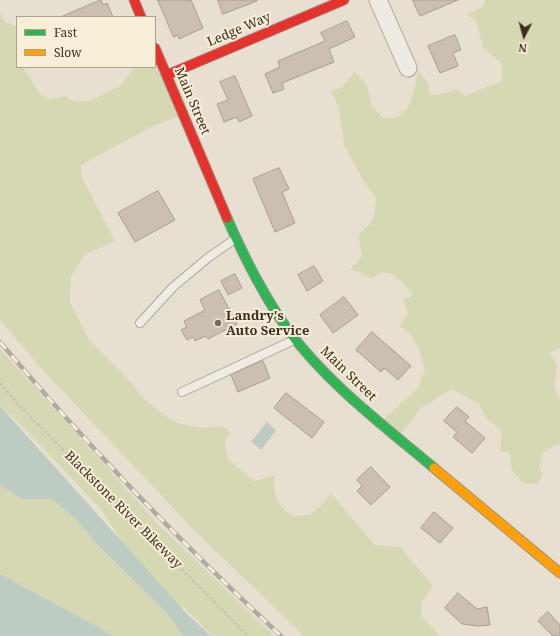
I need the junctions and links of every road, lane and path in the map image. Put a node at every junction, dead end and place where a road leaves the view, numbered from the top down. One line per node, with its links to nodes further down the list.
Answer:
1 (134, 0): 4 (street)
2 (344, 0): 7 (street, Ledge Way)
3 (378, 0): 6 (street)
4 (141, 16)
5 (156, 50): 7 (street, Main Street)
6 (408, 68)
7 (167, 75): 8 (street, Main Street)
8 (236, 239): 9 (lane); 10 (street, Main Street)
9 (140, 323)
10 (296, 339): 12 (lane); 13 (street, Main Street)
11 (0, 383): 14 (path, Blackstone River Bikeway)
12 (182, 392)
13 (560, 573)
14 (248, 636)

